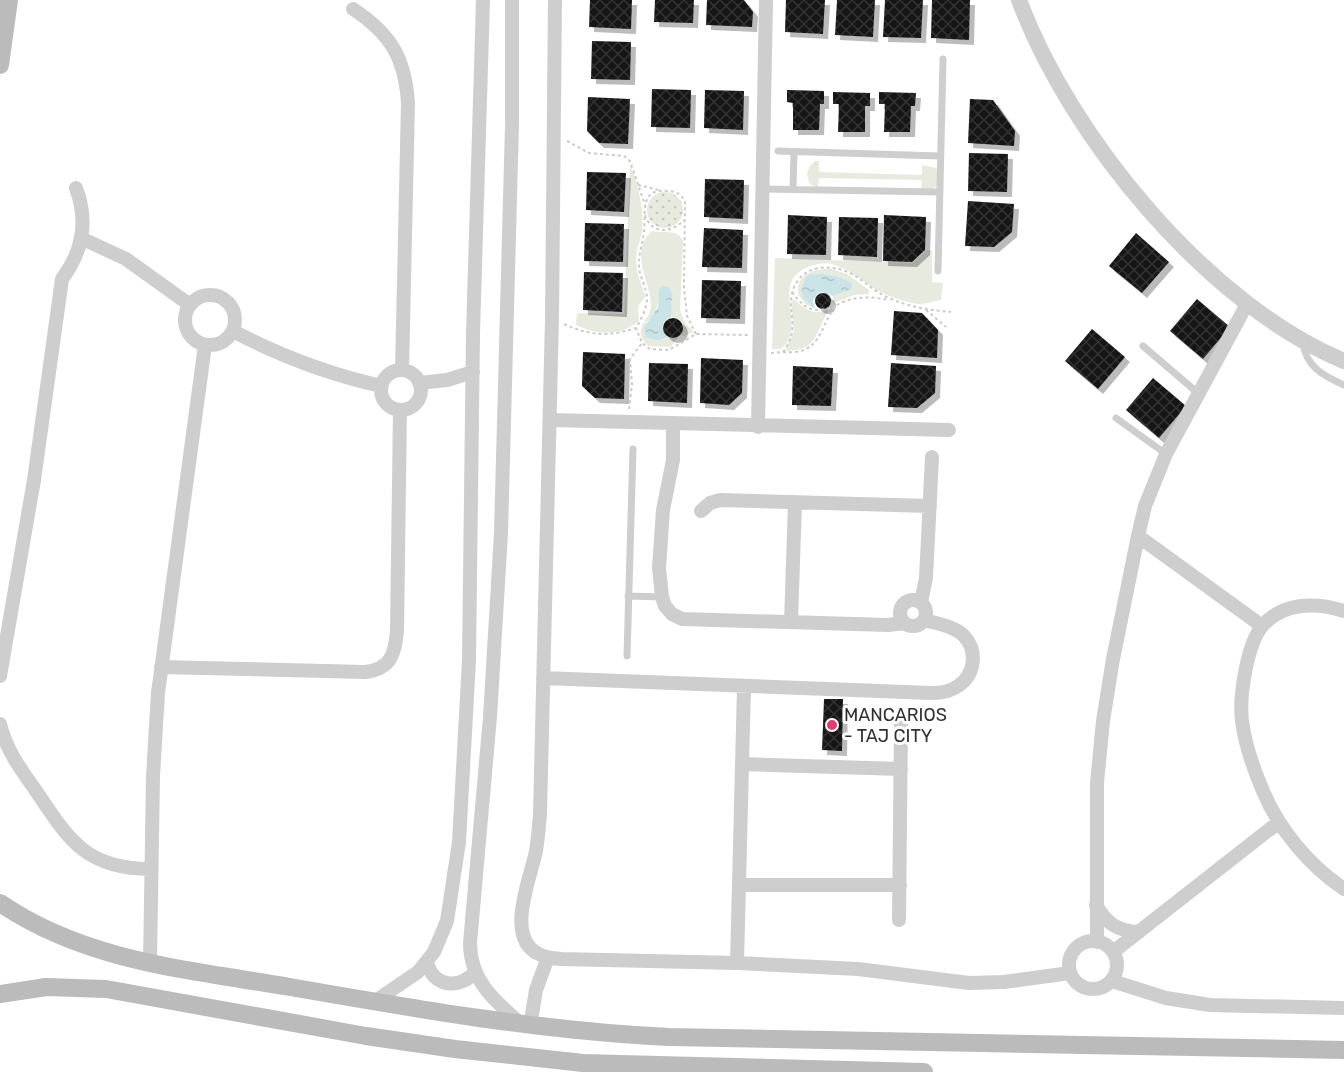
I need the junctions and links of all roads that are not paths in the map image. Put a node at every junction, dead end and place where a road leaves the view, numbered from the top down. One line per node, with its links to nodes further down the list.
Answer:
1 (9, 0): 9 (main road)
2 (483, 0): 27 (street)
3 (512, 0): 77 (street)
4 (555, 0): 34 (street)
5 (766, 0): 14 (street)
6 (1019, 0): 19 (street)
7 (353, 9): 26 (street)
8 (943, 58): 12 (lane)
9 (0, 64)
10 (778, 152): 11 (lane)
11 (794, 152): 12 (lane); 15 (lane)
12 (940, 156): 16 (lane)
13 (76, 188): 17 (street)
14 (763, 189): 15 (lane); 36 (street)
15 (793, 189): 16 (lane)
16 (939, 192): 18 (lane)
17 (81, 238): 20 (street); 55 (street)
18 (938, 271)
19 (1247, 304): 22 (street); 31 (street)
20 (190, 305): 21 (street); 23 (street)
21 (232, 331): 23 (street); 30 (street)
22 (1302, 340): 25 (street); 29 (lane)
23 (206, 345): 54 (street)
24 (1143, 346): 31 (lane)
25 (1344, 361)
26 (402, 370): 28 (street); 30 (street)
27 (473, 372): 28 (street); 75 (street)
28 (419, 383): 32 (street)
29 (1344, 385)
30 (381, 386): 32 (street)
31 (1199, 394): 39 (street)
32 (400, 410): 54 (street)
33 (1116, 418): 39 (lane)
34 (550, 420): 35 (street); 56 (street)
35 (673, 424): 36 (street); 46 (street)
36 (758, 427): 37 (street)
37 (949, 430)
38 (633, 449): 45 (lane)
39 (1166, 454): 44 (street)
40 (932, 457): 42 (street)
41 (795, 502): 42 (street); 43 (street); 50 (street)
42 (930, 506): 47 (street)
43 (701, 512)
44 (1138, 536): 52 (street); 68 (street)
45 (628, 596): 46 (lane); 53 (lane)
46 (662, 597): 50 (street)
47 (921, 602): 49 (street); 51 (street)
48 (1344, 611): 52 (street)
49 (925, 620): 51 (street); 57 (street)
50 (791, 622): 51 (street)
51 (904, 623)
52 (1262, 626): 62 (street)
53 (627, 656)
54 (161, 668): 63 (street)
55 (0, 675)
56 (543, 678): 57 (street); 73 (street)
57 (744, 687): 60 (street)
58 (901, 723): 61 (street)
59 (0, 724): 63 (street)
60 (742, 764): 61 (street); 64 (street)
61 (901, 769): 65 (street)
62 (1279, 822): 66 (street); 70 (street)
63 (151, 869): 74 (street)
64 (739, 885): 65 (street); 76 (street)
65 (900, 885): 69 (street)
66 (1344, 889)
67 (0, 903): 74 (main road)
68 (1096, 905): 70 (street); 71 (street)
69 (899, 920)
70 (1139, 932): 72 (street)
71 (1097, 942): 72 (street); 78 (street)
72 (1113, 952): 79 (street)
73 (548, 957): 76 (street); 83 (street)
74 (150, 963): 81 (main road)
75 (428, 963): 77 (street); 81 (street)
76 (737, 963): 78 (street)
77 (475, 972): 83 (street)
78 (1070, 973): 79 (street)
79 (1112, 981): 82 (street)
80 (0, 994): 85 (main road)
81 (374, 1002): 83 (main road)
82 (1344, 1008)
83 (526, 1025): 84 (main road)
84 (1344, 1050)
85 (924, 1072)

